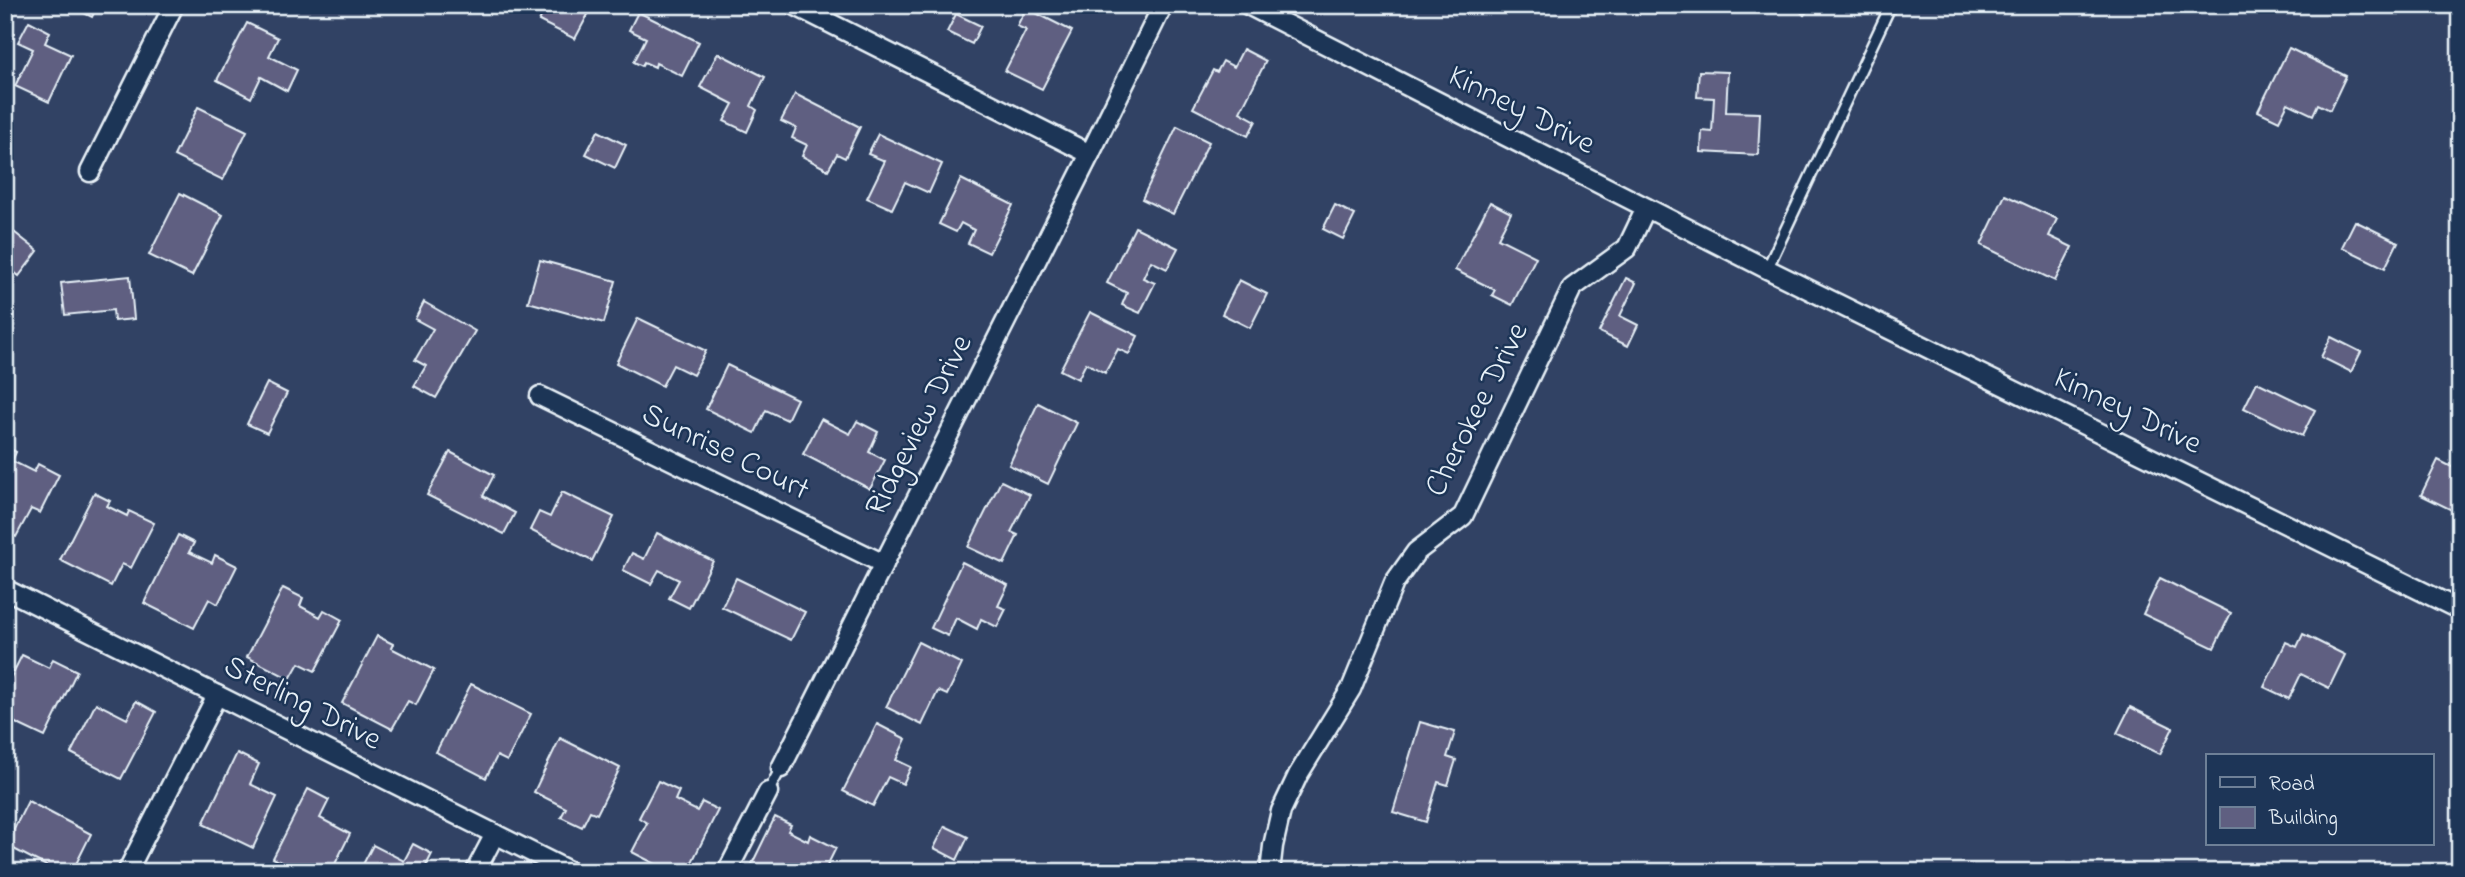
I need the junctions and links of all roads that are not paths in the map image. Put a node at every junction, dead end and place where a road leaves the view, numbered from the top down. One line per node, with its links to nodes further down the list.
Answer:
1 (174, 5): 7 (street)
2 (794, 5): 6 (street)
3 (1163, 5): 6 (street, Ridgeview Drive)
4 (1248, 5): 8 (street, Kinney Drive)
5 (1891, 5): 9 (lane)
6 (1090, 154): 11 (street, Ridgeview Drive)
7 (90, 172)
8 (1646, 208): 9 (street, Kinney Drive); 22 (street, Cherokee Drive)
9 (1767, 269): 13 (street, Kinney Drive)
10 (540, 396): 11 (street, Sunrise Court)
11 (884, 564): 15 (street, Ridgeview Drive)
12 (5, 589): 14 (street, Sterling Drive)
13 (2460, 610)
14 (218, 695): 17 (street, Sterling Drive); 18 (street)
15 (781, 768): 16 (lane, Ridgeview Drive)
16 (768, 792): 21 (street, Ridgeview Drive)
17 (495, 834): 19 (street); 20 (street, Sterling Drive)
18 (127, 872)
19 (475, 872)
20 (571, 872)
21 (727, 872)
22 (1270, 872)

